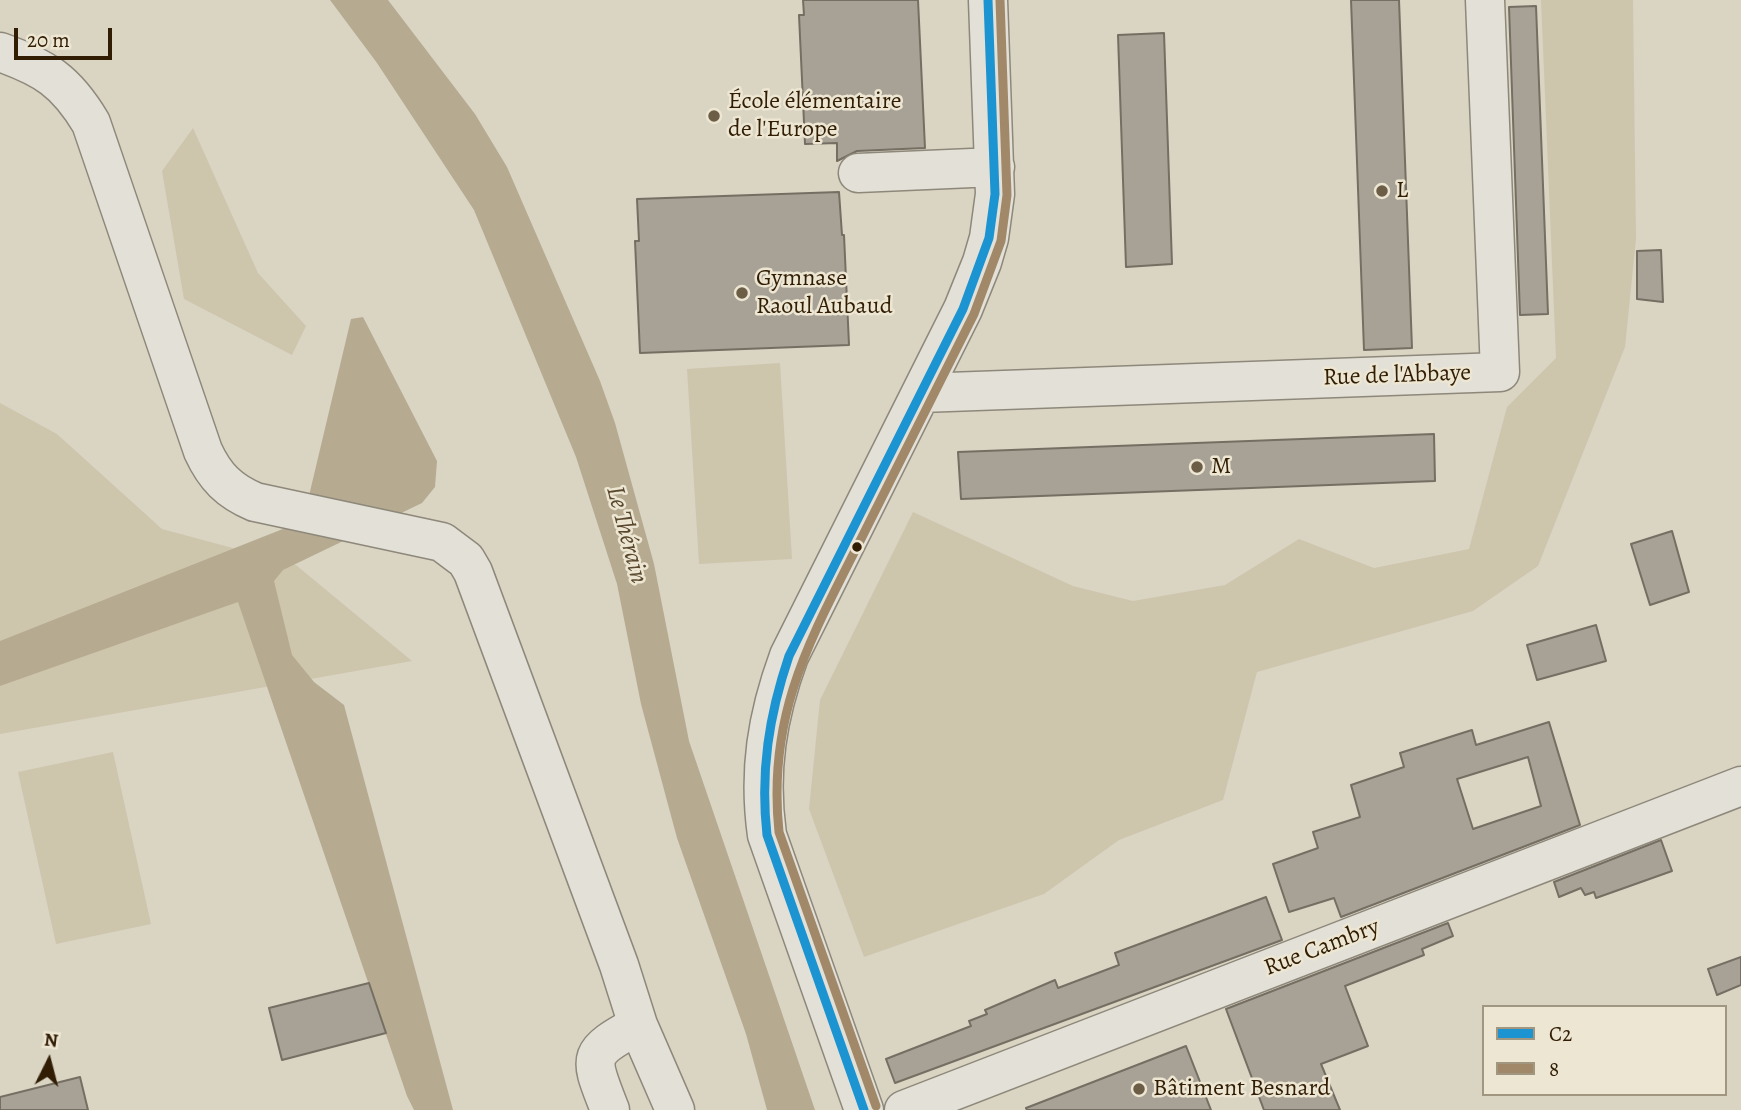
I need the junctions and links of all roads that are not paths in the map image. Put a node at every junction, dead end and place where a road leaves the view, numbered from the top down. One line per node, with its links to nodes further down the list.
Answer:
1 (988, 0): 4 (street)
2 (1485, 0): 6 (street, Rue de l'Abbaye)
3 (0, 52): 8 (street)
4 (995, 167): 5 (street); 6 (street)
5 (858, 173)
6 (921, 393): 11 (street)
7 (1741, 786): 12 (street, Rue Cambry)
8 (638, 1024): 9 (street); 10 (street)
9 (610, 1110)
10 (675, 1110)
11 (864, 1110)
12 (904, 1110)

